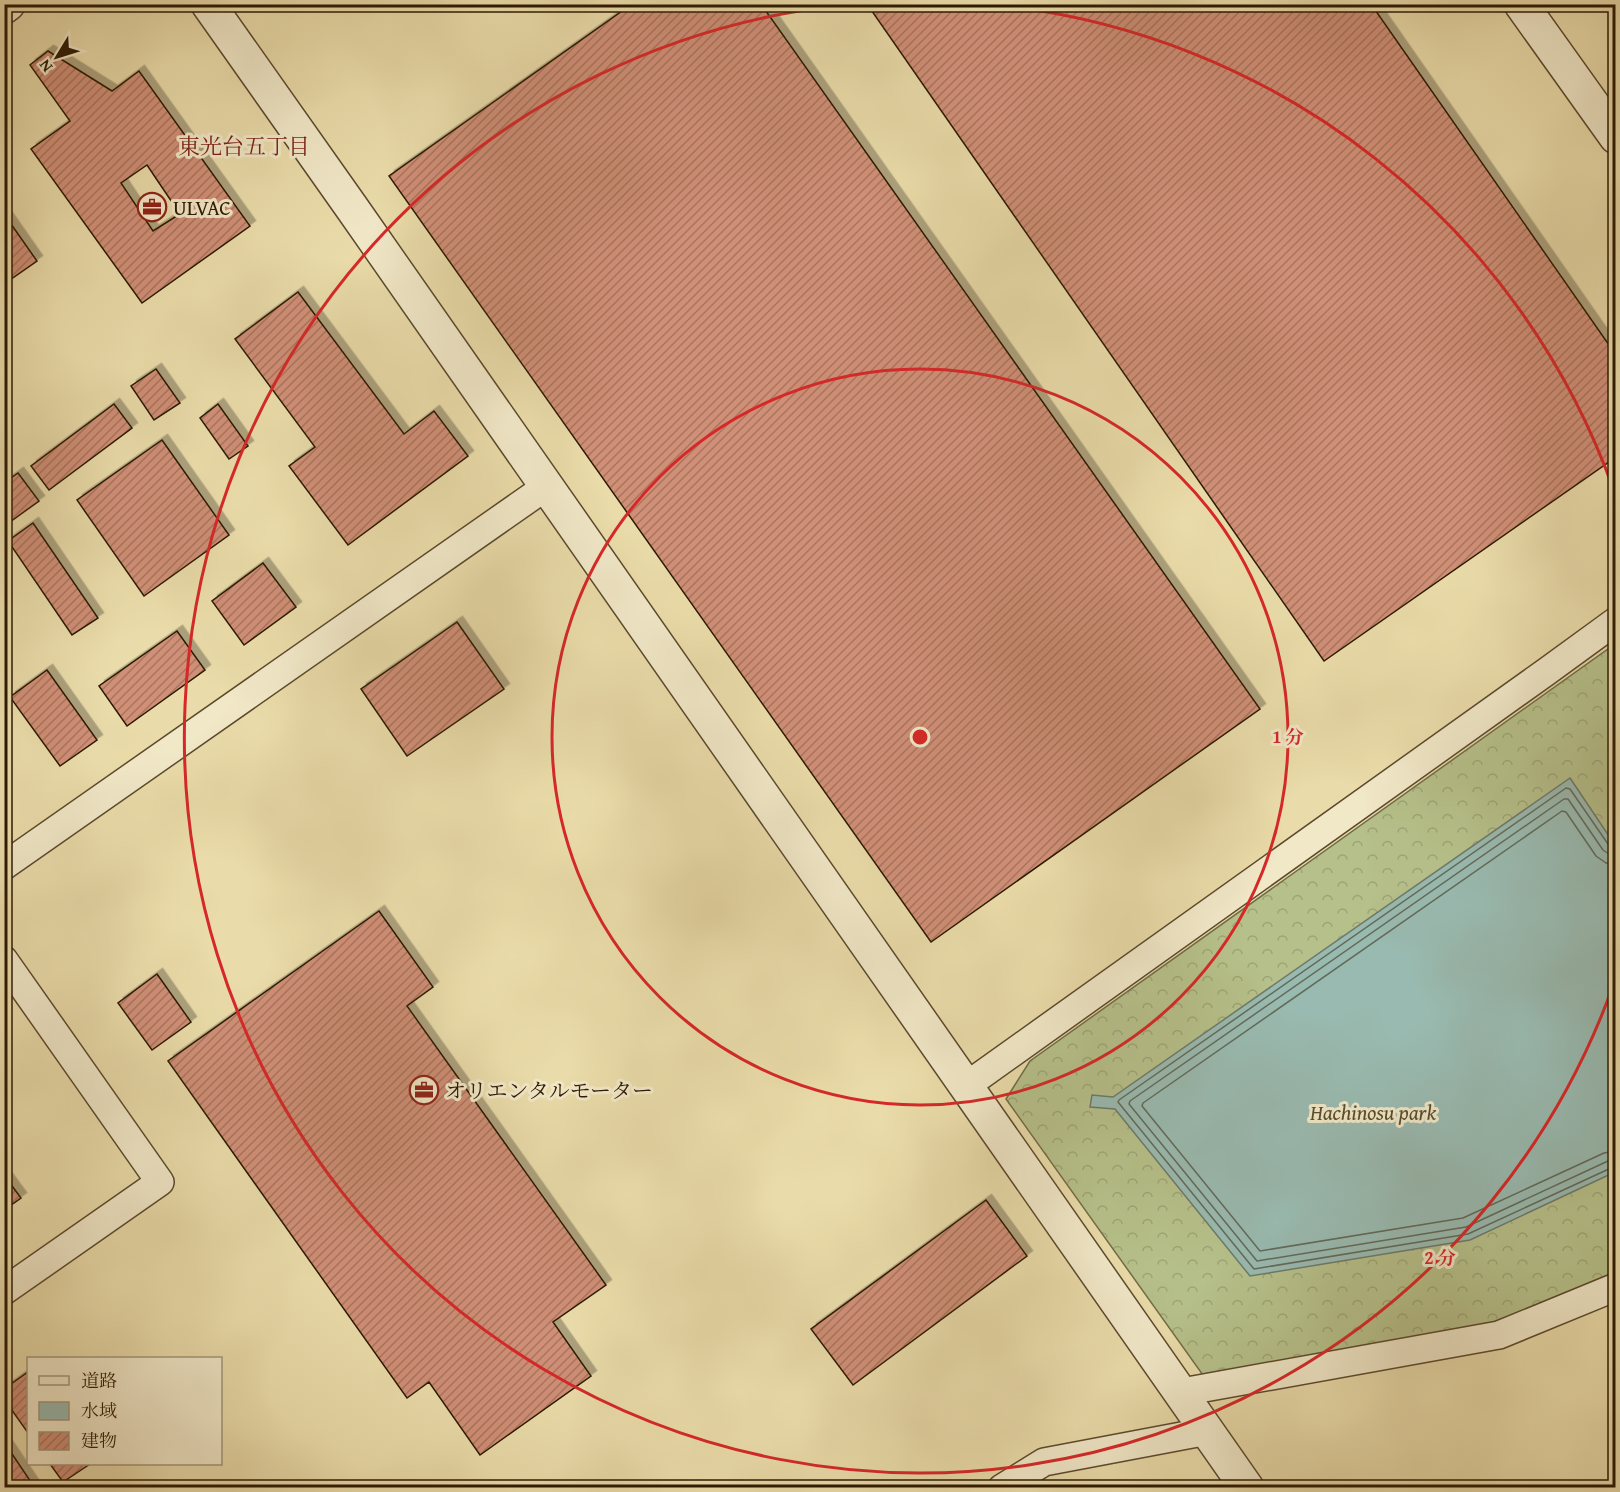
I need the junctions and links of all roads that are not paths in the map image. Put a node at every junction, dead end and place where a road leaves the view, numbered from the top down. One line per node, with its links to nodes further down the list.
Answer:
1 (208, 4): 4 (street)
2 (1521, 4): 3 (street)
3 (1616, 137)
4 (547, 486): 6 (street); 8 (street)
5 (1616, 621): 8 (street)
6 (4, 866)
7 (4, 960): 10 (street)
8 (966, 1086): 11 (street)
9 (1616, 1287): 11 (street)
10 (4, 1291)
11 (1182, 1392): 12 (street)
12 (1208, 1431): 13 (street); 14 (street)
13 (1002, 1488)
14 (1247, 1488)

